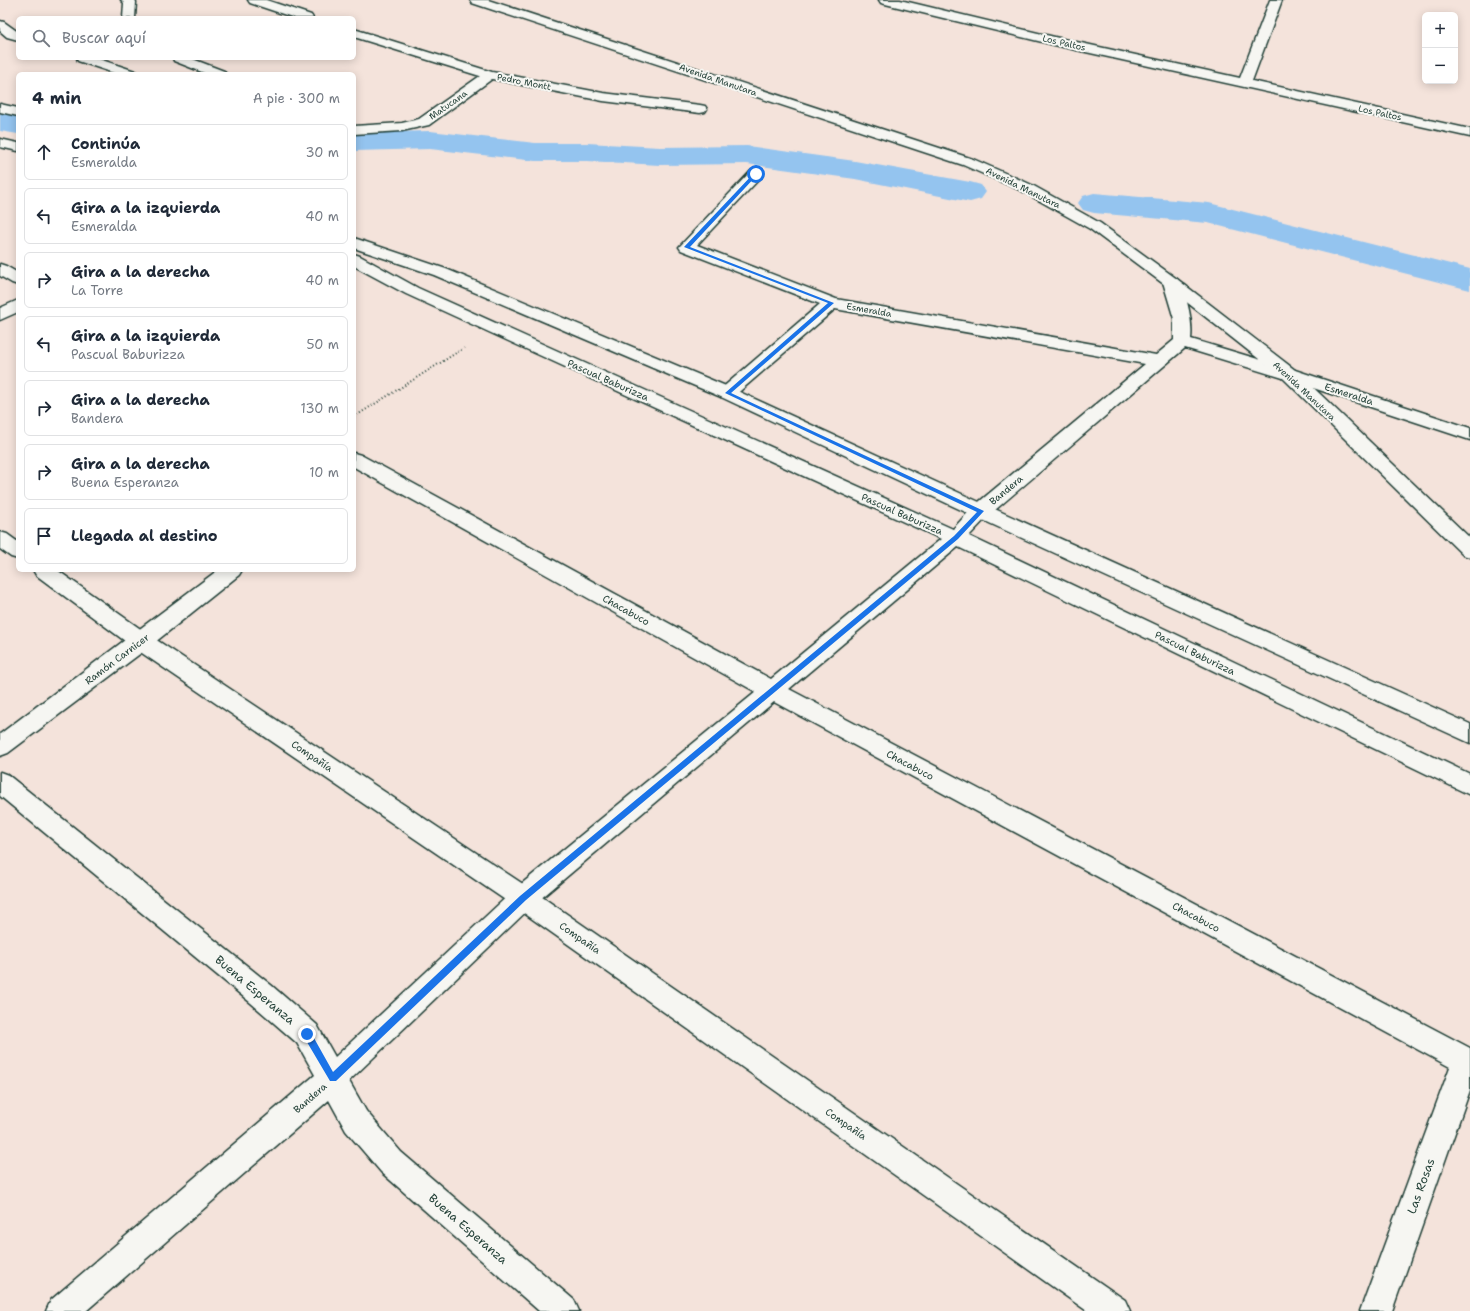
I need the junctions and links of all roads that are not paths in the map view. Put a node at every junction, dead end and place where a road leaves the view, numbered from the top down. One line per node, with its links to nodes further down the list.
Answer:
1 (127, 0): 6 (street)
2 (254, 0): 7 (street)
3 (476, 0): 29 (street, Avenida Manutara)
4 (885, 0): 16 (street, Los Paltos)
5 (1276, 0): 16 (street)
6 (129, 16)
7 (301, 16)
8 (0, 25): 10 (street)
9 (356, 34): 15 (street, Pedro Montt)
10 (16, 35)
11 (89, 60): 13 (street)
12 (184, 60): 14 (street)
13 (124, 72)
14 (214, 72)
15 (490, 76): 18 (street, Pedro Montt); 20 (street, Matucana)
16 (1244, 84): 21 (street, Los Paltos)
17 (0, 108): 19 (street)
18 (700, 109)
19 (16, 112)
20 (356, 130)
21 (1470, 133)
22 (0, 143): 23 (street)
23 (16, 147)
24 (756, 174): 30 (street, Esmeralda)
25 (356, 244): 36 (street)
26 (356, 260): 40 (street, Pascual Baburizza)
27 (0, 269): 28 (street)
28 (16, 279)
29 (1171, 282): 33 (street); 35 (street, Avenida Manutara)
30 (832, 303): 34 (street, Esmeralda); 36 (street)
31 (16, 306): 32 (street)
32 (0, 315)
33 (1182, 342): 34 (street, Bandera); 35 (street, Esmeralda)
34 (1158, 361): 39 (street, Bandera)
35 (1289, 374): 37 (street, Esmeralda); 42 (street, Avenida Manutara)
36 (727, 393): 39 (street)
37 (1470, 434)
38 (358, 467): 47 (street, Chacabuco)
39 (981, 511): 40 (street, Bandera); 48 (street)
40 (956, 538): 47 (street, Bandera); 51 (street, Pascual Baburizza)
41 (0, 539): 43 (street)
42 (1470, 550)
43 (16, 551)
44 (46, 572): 46 (street, Compañía)
45 (229, 572): 46 (street, Ramón Carnicer)
46 (141, 641): 49 (street, Ramón Carnicer); 52 (street, Compañía)
47 (773, 691): 52 (street, Bandera); 53 (street, Chacabuco)
48 (1470, 734)
49 (0, 747)
50 (0, 782): 54 (street, Buena Esperanza)
51 (1470, 785)
52 (523, 898): 54 (street, Bandera); 57 (street, Compañía)
53 (1468, 1062): 58 (street, Las Rosas)
54 (333, 1078): 55 (street, Bandera); 56 (street, Buena Esperanza)
55 (62, 1311)
56 (563, 1311)
57 (1114, 1311)
58 (1376, 1311)

